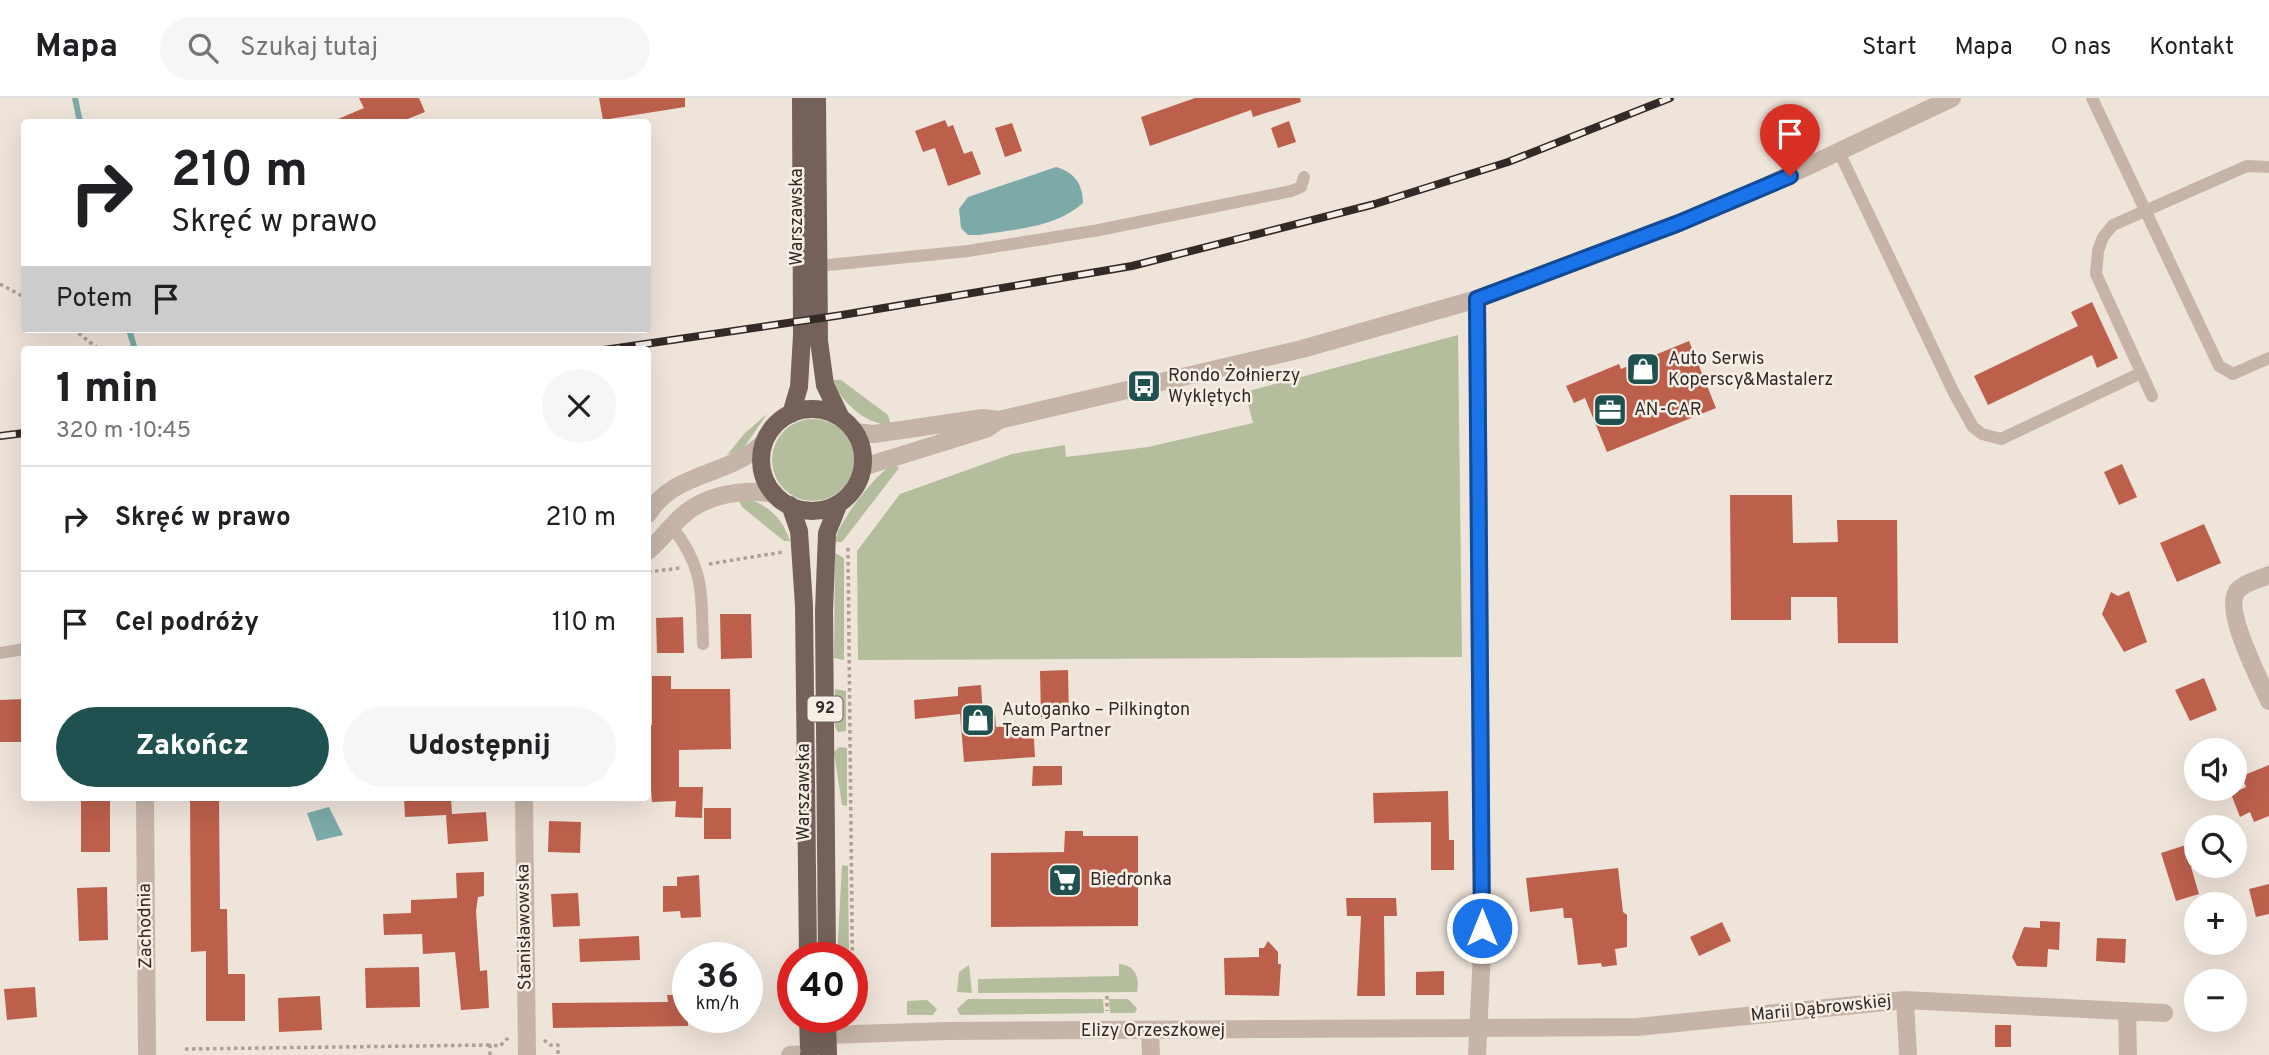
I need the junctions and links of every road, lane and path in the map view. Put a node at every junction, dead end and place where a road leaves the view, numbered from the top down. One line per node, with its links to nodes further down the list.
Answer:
1 (801, 98): 18 (main road, Warszawska)
2 (817, 98): 9 (main road, Warszawska)
3 (1952, 98): 5 (street)
4 (2092, 98): 8 (lane)
5 (1840, 154): 12 (street); 16 (lane)
6 (2269, 167): 8 (lane)
7 (1304, 177): 9 (lane)
8 (2146, 211): 15 (lane); 16 (lane)
9 (818, 266): 19 (main road, Warszawska)
10 (0, 284): 11 (path)
11 (21, 295)
12 (1477, 299): 20 (street); 50 (street)
13 (79, 333): 14 (path)
14 (95, 346)
15 (2269, 358)
16 (2141, 373): 17 (lane)
17 (2152, 396)
18 (791, 414): 19 (main road); 22 (main road)
19 (840, 416): 21 (main road)
20 (999, 419): 21 (street); 23 (street)
21 (854, 432): 23 (main road)
22 (764, 442): 24 (main road, 92); 26 (street)
23 (863, 467): 25 (main road, 92)
24 (783, 499): 25 (main road); 27 (street); 40 (main road, Warszawska / 92)
25 (839, 503): 41 (main road, Warszawska / 92)
26 (651, 511)
27 (671, 527): 28 (street); 31 (lane)
28 (651, 548)
29 (848, 548): 42 (path)
30 (783, 552): 31 (path)
31 (696, 566): 32 (path); 34 (lane)
32 (651, 572)
33 (2269, 575): 37 (street)
34 (703, 644)
35 (21, 650): 36 (lane)
36 (0, 653)
37 (2269, 701)
38 (145, 801): 58 (street, Zachodnia)
39 (524, 801): 48 (street, Stanisławowska)
40 (808, 942)
41 (827, 942)
42 (852, 942)
43 (1107, 996): 47 (path)
44 (1905, 1000): 45 (street, Marii Dąbrowskiej); 50 (street, Marii Dąbrowskiej); 65 (street)
45 (2127, 1011): 46 (street, Marii Dąbrowskiej); 66 (street)
46 (2164, 1013)
47 (1108, 1017)
48 (527, 1023): 55 (path); 60 (street, Stanisławowska)
49 (868, 1024): 51 (street, Elizy Orzeszkowej)
50 (1478, 1028): 51 (street, Elizy Orzeszkowej); 64 (street)
51 (1150, 1031): 63 (street)
52 (808, 1033): 57 (main road)
53 (821, 1033): 57 (main road)
54 (827, 1033): 62 (main road)
55 (490, 1045): 56 (path); 59 (path)
56 (185, 1049)
57 (808, 1054): 61 (street)
58 (147, 1055)
59 (490, 1055)
60 (527, 1055)
61 (790, 1055)
62 (828, 1055)
63 (1151, 1055)
64 (1477, 1055)
65 (1908, 1055)
66 (2128, 1055)

